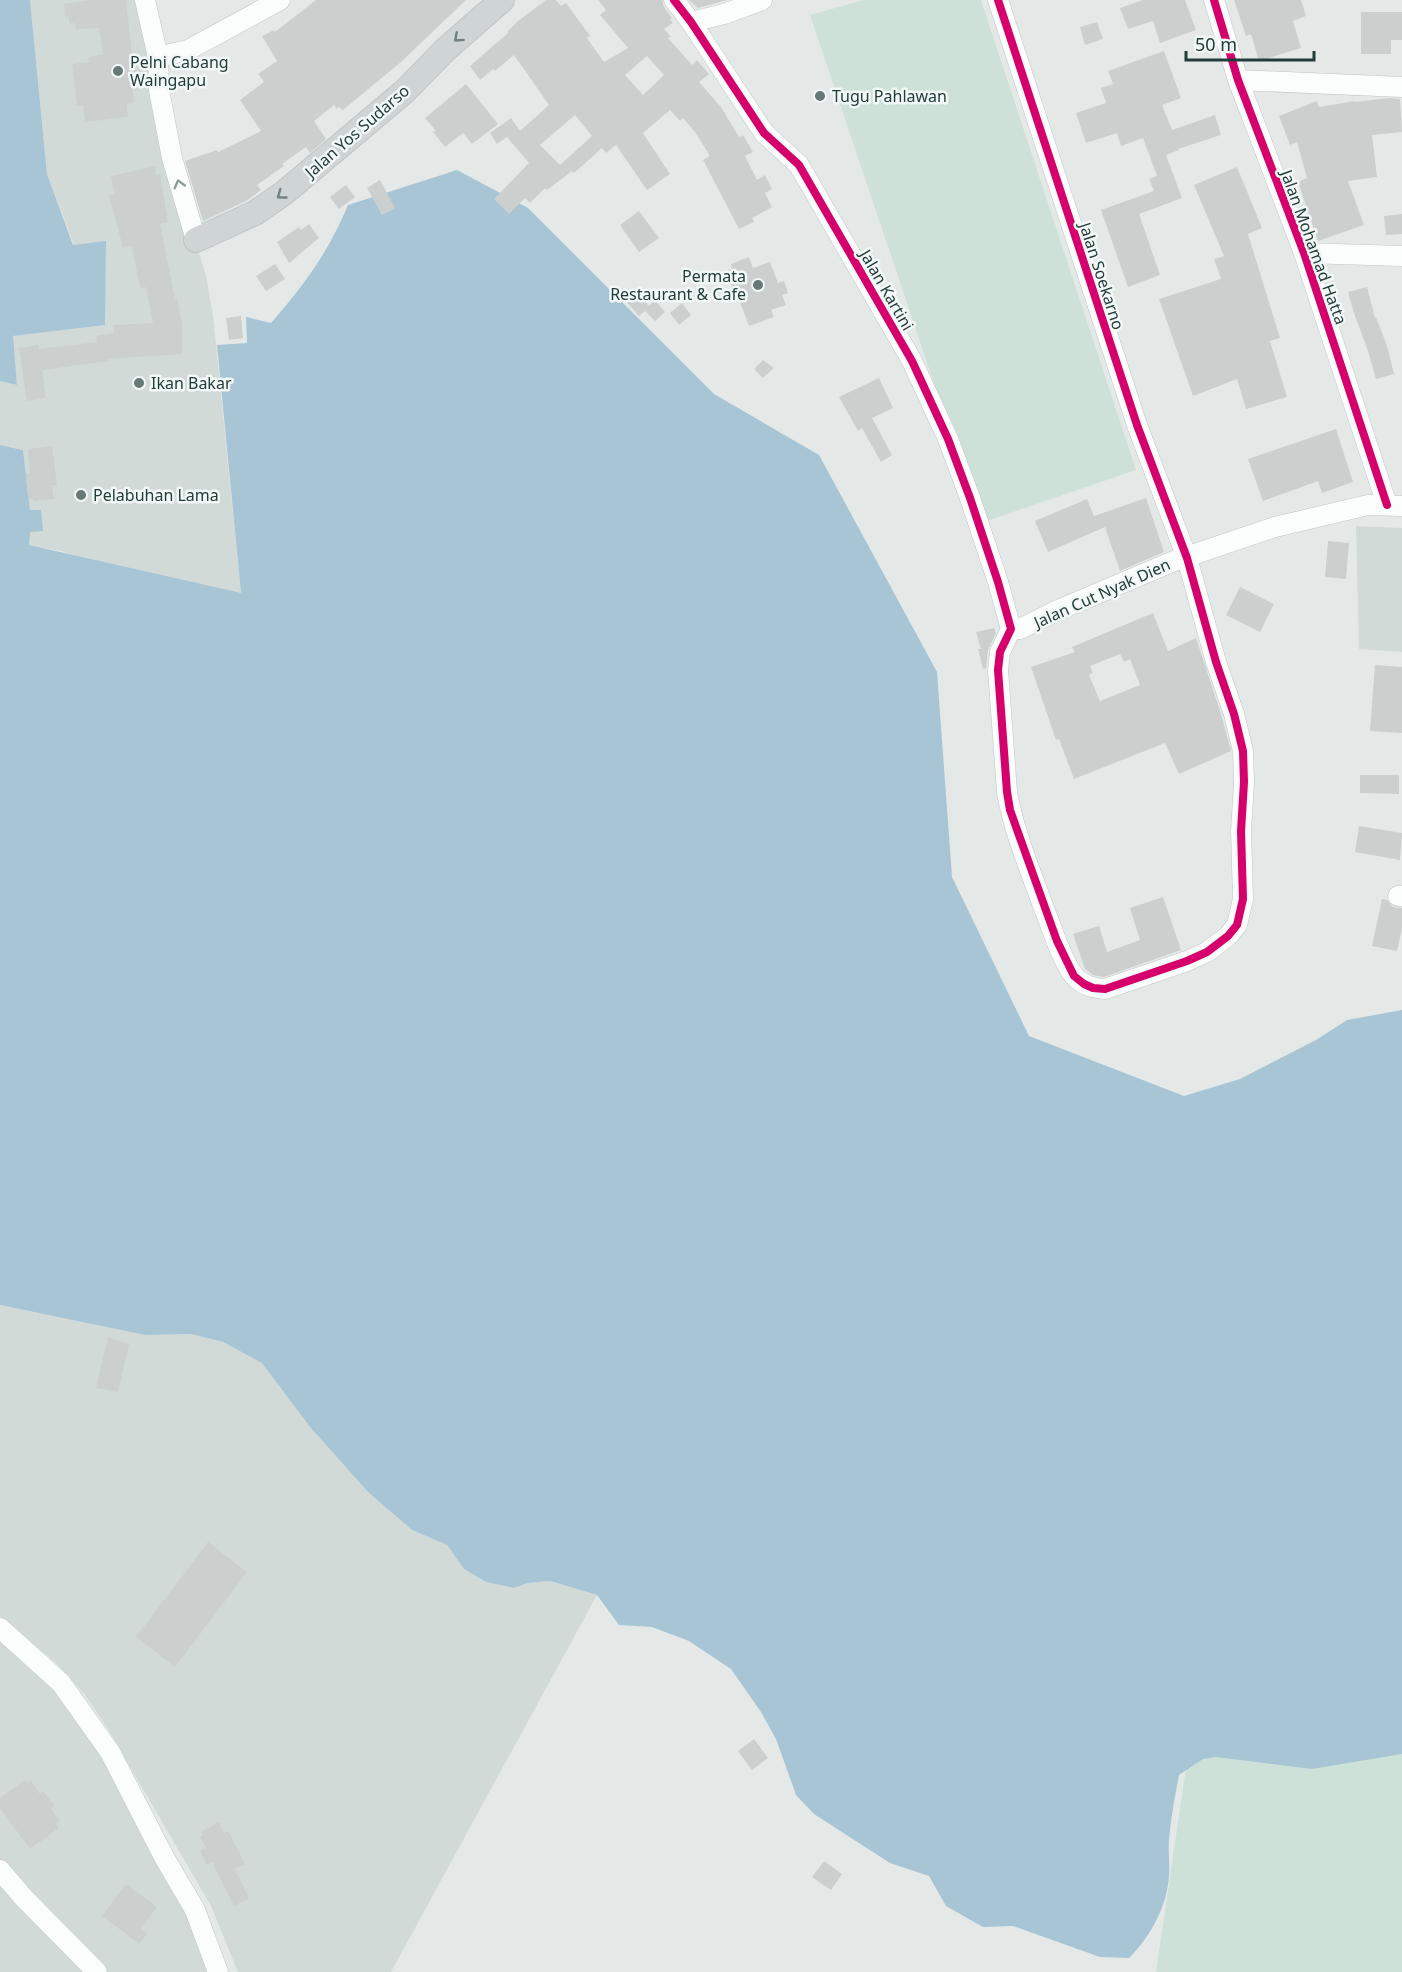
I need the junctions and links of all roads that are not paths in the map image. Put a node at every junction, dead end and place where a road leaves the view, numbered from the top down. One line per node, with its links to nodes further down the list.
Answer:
1 (145, 0): 9 (street)
2 (280, 0): 9 (street)
3 (502, 0): 12 (main road, Jalan Yos Sudarso, one-way to 12)
4 (674, 0): 8 (street, Jalan Kartini)
5 (762, 0): 8 (street)
6 (998, 0): 16 (street, Jalan Soekarno)
7 (1214, 0): 10 (street, Jalan Mohamad Hatta)
8 (691, 22): 17 (street, Jalan Kartini)
9 (158, 57): 12 (street, one-way to 9)
10 (1238, 80): 11 (street); 13 (street, Jalan Mohamad Hatta)
11 (1402, 87)
12 (196, 240)
13 (1304, 253): 14 (street); 15 (street, Jalan Mohamad Hatta)
14 (1402, 256)
15 (1394, 505): 16 (street, Jalan Cut Nyak Dien)
16 (1187, 558): 17 (street, Jalan Cut Nyak Dien); 17 (street, Jalan Soekarno)
17 (1011, 629)
18 (4, 1635): 21 (street)
19 (0, 1870): 20 (street)
20 (97, 1972)
21 (218, 1972)

